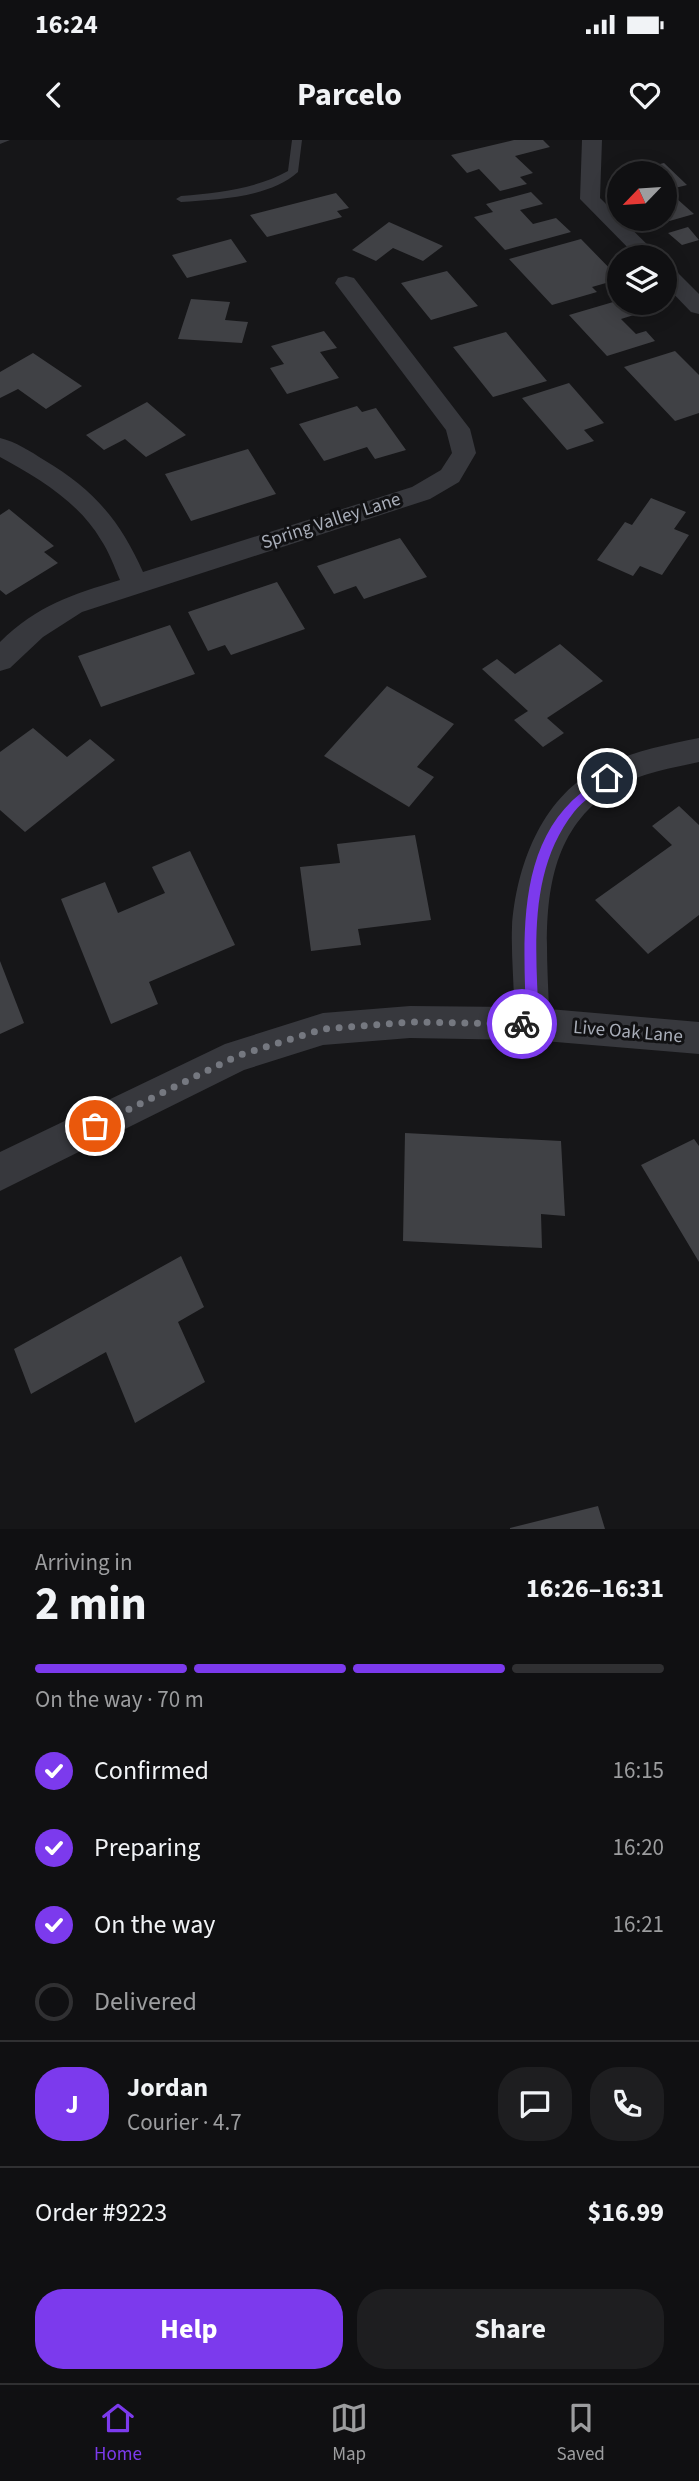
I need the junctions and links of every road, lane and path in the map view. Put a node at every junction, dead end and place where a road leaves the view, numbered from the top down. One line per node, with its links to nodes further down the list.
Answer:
1 (5, 140): 4 (lane)
2 (297, 140): 5 (lane)
3 (592, 140): 6 (street)
4 (0, 141)
5 (181, 199)
6 (637, 245)
7 (346, 282): 11 (street, Spring Valley Lane)
8 (677, 285): 9 (street)
9 (699, 307)
10 (0, 446): 11 (street)
11 (135, 583): 12 (street, Spring Valley Lane)
12 (0, 660)
13 (699, 750): 14 (street)
14 (532, 1024): 15 (street, Live Oak Lane); 16 (street, Live Oak Lane)
15 (699, 1038)
16 (0, 1172)

